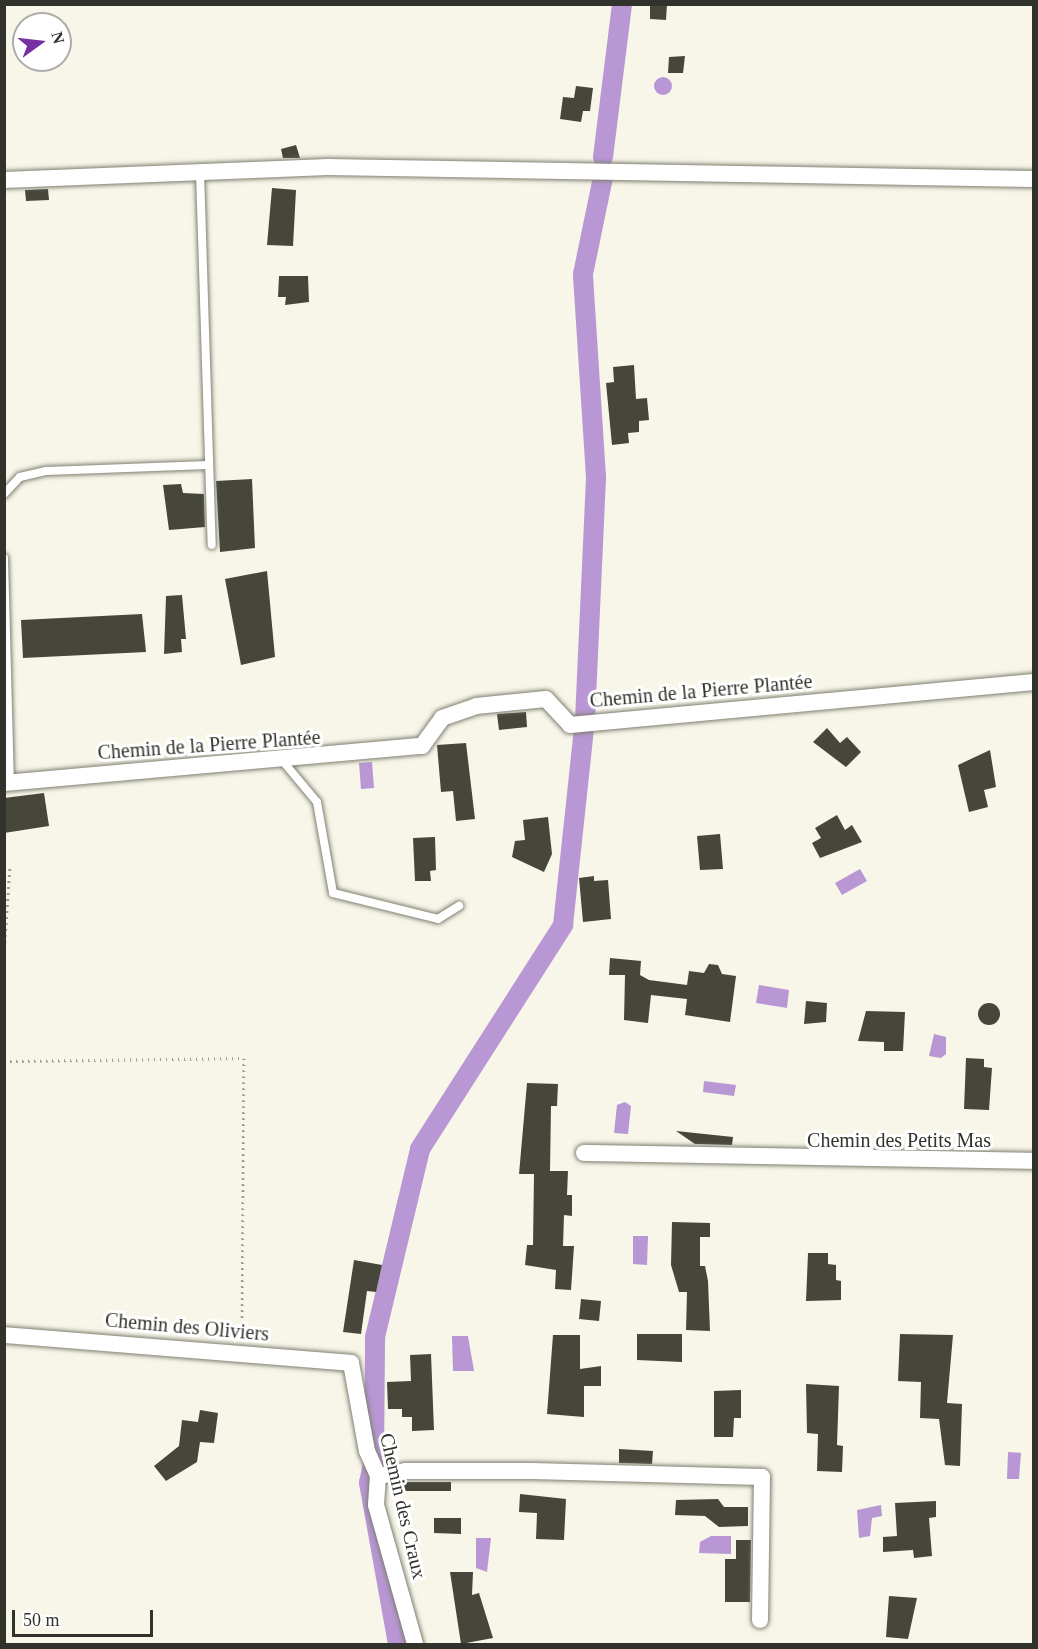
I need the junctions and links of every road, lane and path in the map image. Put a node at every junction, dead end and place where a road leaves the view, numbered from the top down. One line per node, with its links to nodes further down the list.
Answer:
1 (200, 172): 2 (street); 3 (street); 4 (lane)
2 (1034, 178)
3 (4, 180)
4 (208, 465): 5 (lane); 6 (lane)
5 (4, 494)
6 (212, 545)
7 (4, 558): 10 (lane)
8 (1034, 682): 9 (street, Chemin de la Pierre Plantée)
9 (281, 759): 10 (street, Chemin de la Pierre Plantée); 12 (lane)
10 (7, 783)
11 (10, 867): 13 (path)
12 (459, 906)
13 (4, 954)
14 (4, 1061): 18 (path)
15 (584, 1153): 16 (street, Chemin des Petits Mas)
16 (1034, 1161)
17 (4, 1335): 18 (street, Chemin des Oliviers)
18 (242, 1352): 19 (street, Chemin des Oliviers)
19 (356, 1376): 20 (street, Chemin des Craux)
20 (378, 1476): 21 (street); 22 (street, Chemin des Craux)
21 (760, 1620)
22 (415, 1644)

